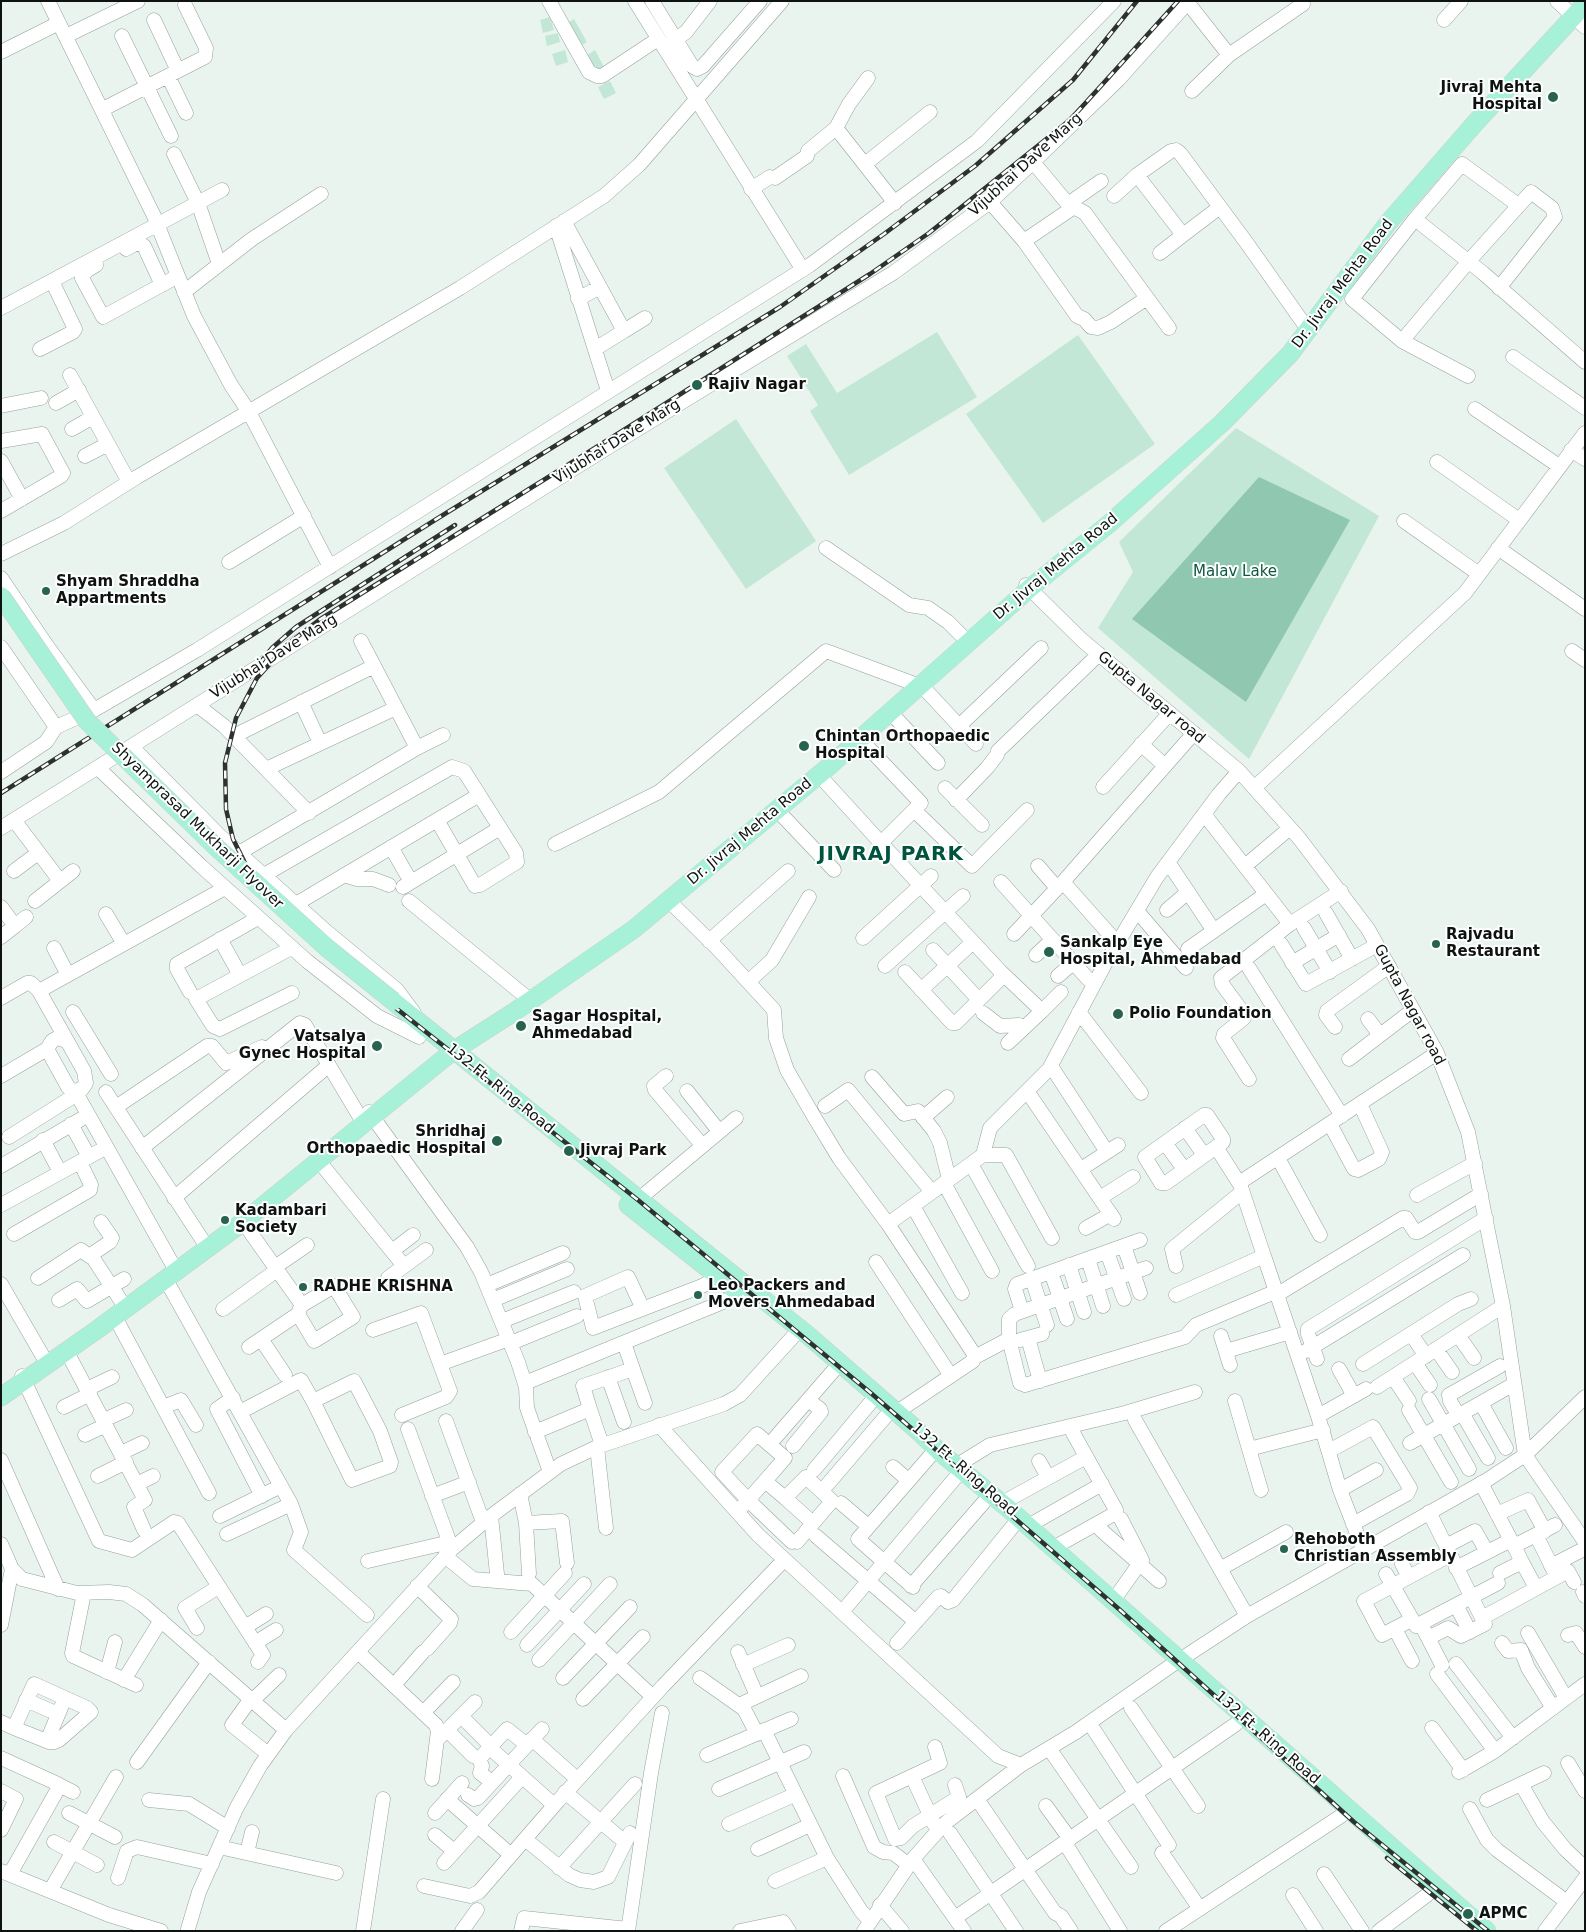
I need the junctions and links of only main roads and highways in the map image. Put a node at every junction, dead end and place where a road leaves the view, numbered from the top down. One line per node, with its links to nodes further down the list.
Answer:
1 (1574, 10): 2 (main road); 2 (main road, Dr. Jivraj Mehta Road)
2 (1028, 586): 5 (main road, Dr. Jivraj Mehta Road); 5 (main road)
3 (1, 596): 6 (main road, Shyamprasad Mukharji Flyover, bridge)
4 (1, 615): 6 (main road, Shyamprasad Mukharji Flyover)
5 (916, 684): 8 (main road); 8 (main road, Dr. Jivraj Mehta Road)
6 (389, 1005): 7 (main road, Shyamprasad Mukharji Flyover)
7 (422, 1032): 8 (main road, 132 Ft. Ring Road)
8 (447, 1053): 9 (main road); 12 (main road, 132 Ft. Ring Road); 12 (main road, 132 Ft. Ring Road)
9 (367, 1116): 10 (main road); 10 (main road)
10 (170, 1273): 11 (main road)
11 (119, 1311): 13 (main road); 13 (main road)
12 (797, 1333): 16 (main road, 132 Ft. Ring Road); 16 (main road, 132 Ft. Ring Road)
13 (23, 1378): 14 (main road); 15 (main road)
14 (1, 1390)
15 (1, 1397)
16 (892, 1414): 17 (main road, 132 Ft. Ring Road); 17 (main road, 132 Ft. Ring Road)
17 (956, 1472): 18 (main road, 132 Ft. Ring Road); 18 (main road, 132 Ft. Ring Road)
18 (1021, 1526): 19 (main road, 132 Ft. Ring Road); 19 (main road, 132 Ft. Ring Road)
19 (1174, 1664): 20 (main road, 132 Ft. Ring Road); 21 (main road, 132 Ft. Ring Road)
20 (1470, 1931)
21 (1486, 1931)

